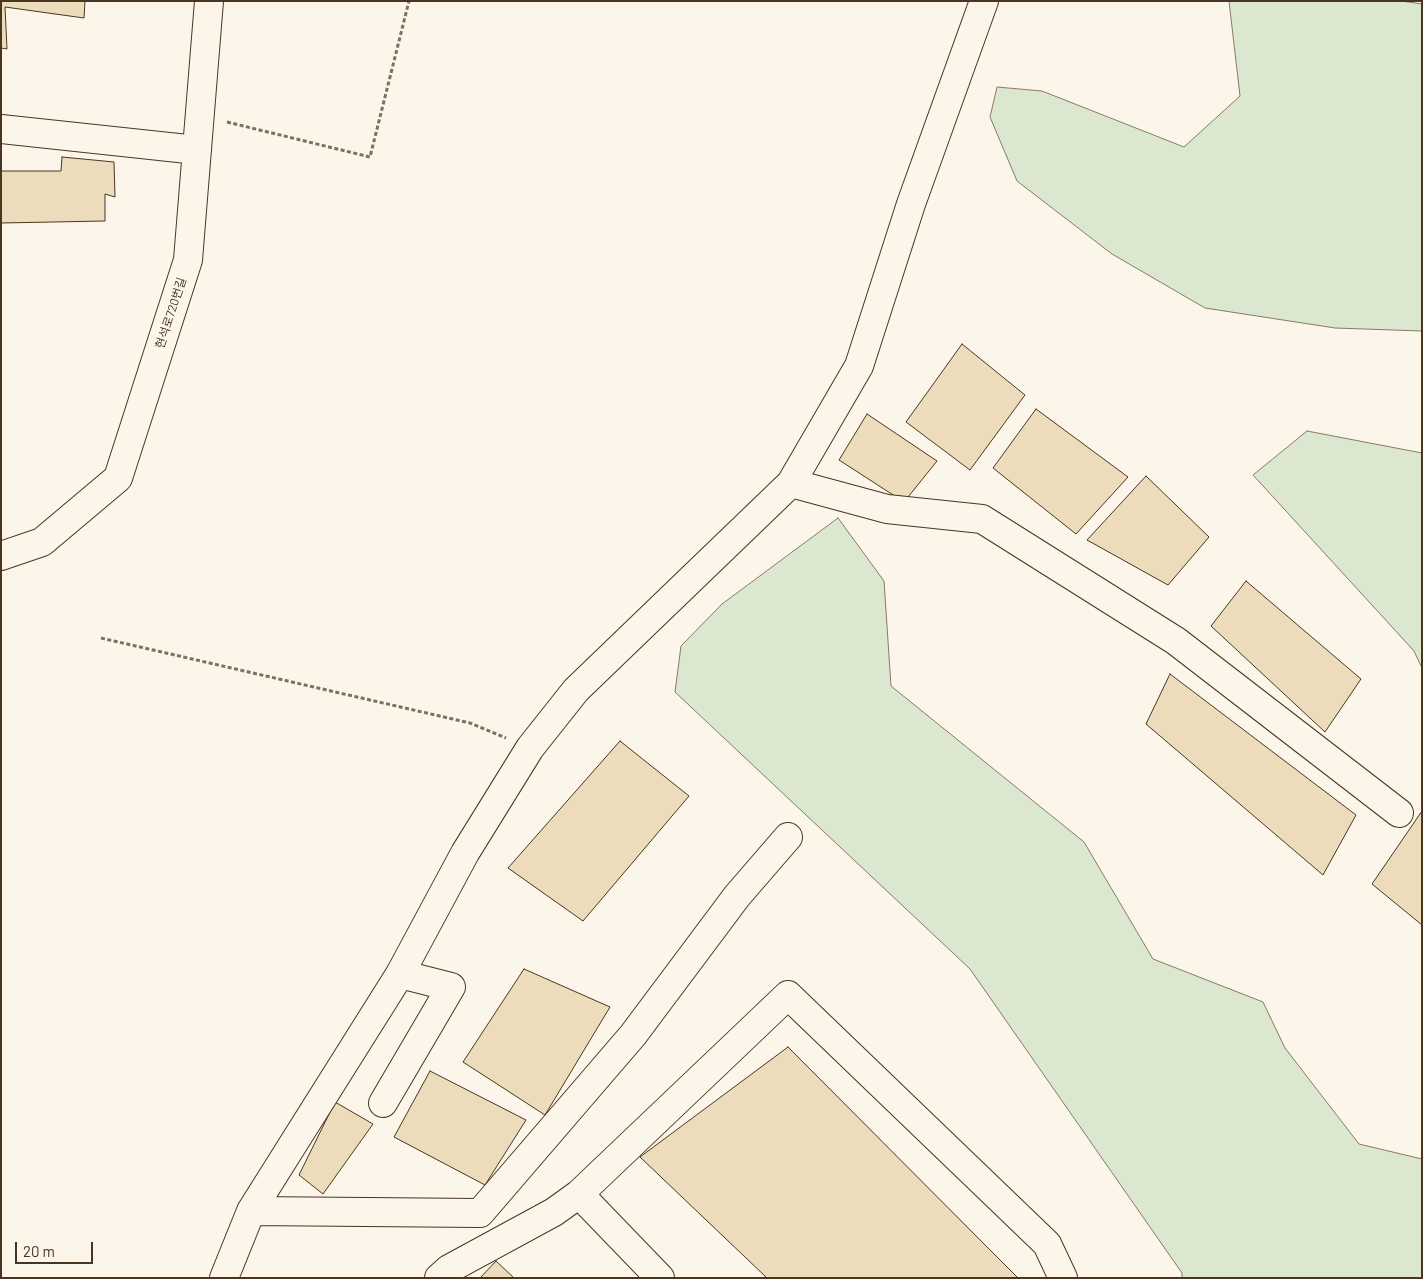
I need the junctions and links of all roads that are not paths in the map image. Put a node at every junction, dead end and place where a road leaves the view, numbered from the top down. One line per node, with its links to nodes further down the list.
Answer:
1 (209, 1): 4 (street, 현석로720번길)
2 (984, 1): 5 (street)
3 (1, 129): 4 (street)
4 (197, 150): 6 (street, 현석로720번길)
5 (791, 483): 7 (street); 9 (street)
6 (1, 556)
7 (1399, 813)
8 (788, 837): 12 (street)
9 (400, 974): 10 (street); 12 (street)
10 (382, 1102)
11 (580, 1194): 14 (street); 15 (street); 16 (street)
12 (251, 1211): 13 (street)
13 (224, 1278)
14 (439, 1278)
15 (660, 1278)
16 (1063, 1278)

